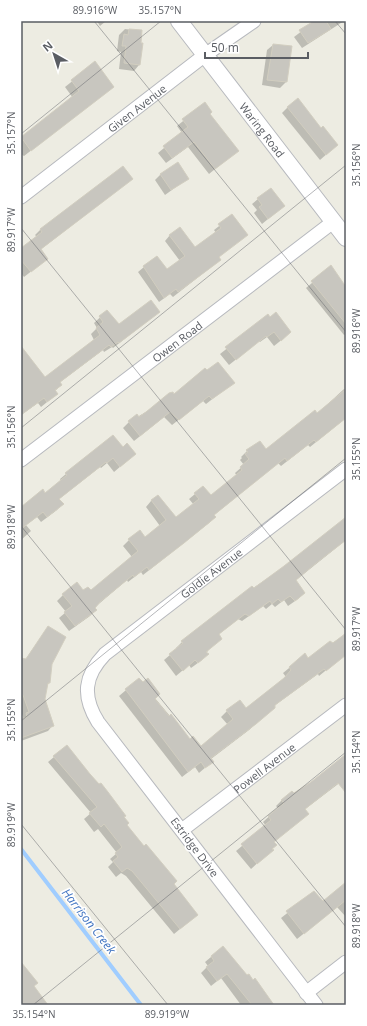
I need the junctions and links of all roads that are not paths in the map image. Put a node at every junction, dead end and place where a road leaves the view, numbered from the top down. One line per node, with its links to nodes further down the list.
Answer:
1 (179, 21): 3 (street, Waring Road)
2 (254, 21): 3 (street, Given Avenue)
3 (205, 55): 4 (street, Given Avenue); 5 (street, Waring Road)
4 (21, 197)
5 (333, 222): 6 (street, Waring Road); 7 (street, Owen Road)
6 (346, 238)
7 (21, 460)
8 (346, 469): 9 (street, Goldie Avenue)
9 (88, 685): 11 (street, Estridge Drive)
10 (346, 705): 11 (street, Powell Avenue)
11 (182, 830): 13 (street, Estridge Drive)
12 (346, 962): 13 (street)
13 (306, 993): 14 (street, Estridge Drive)
14 (316, 1005)

